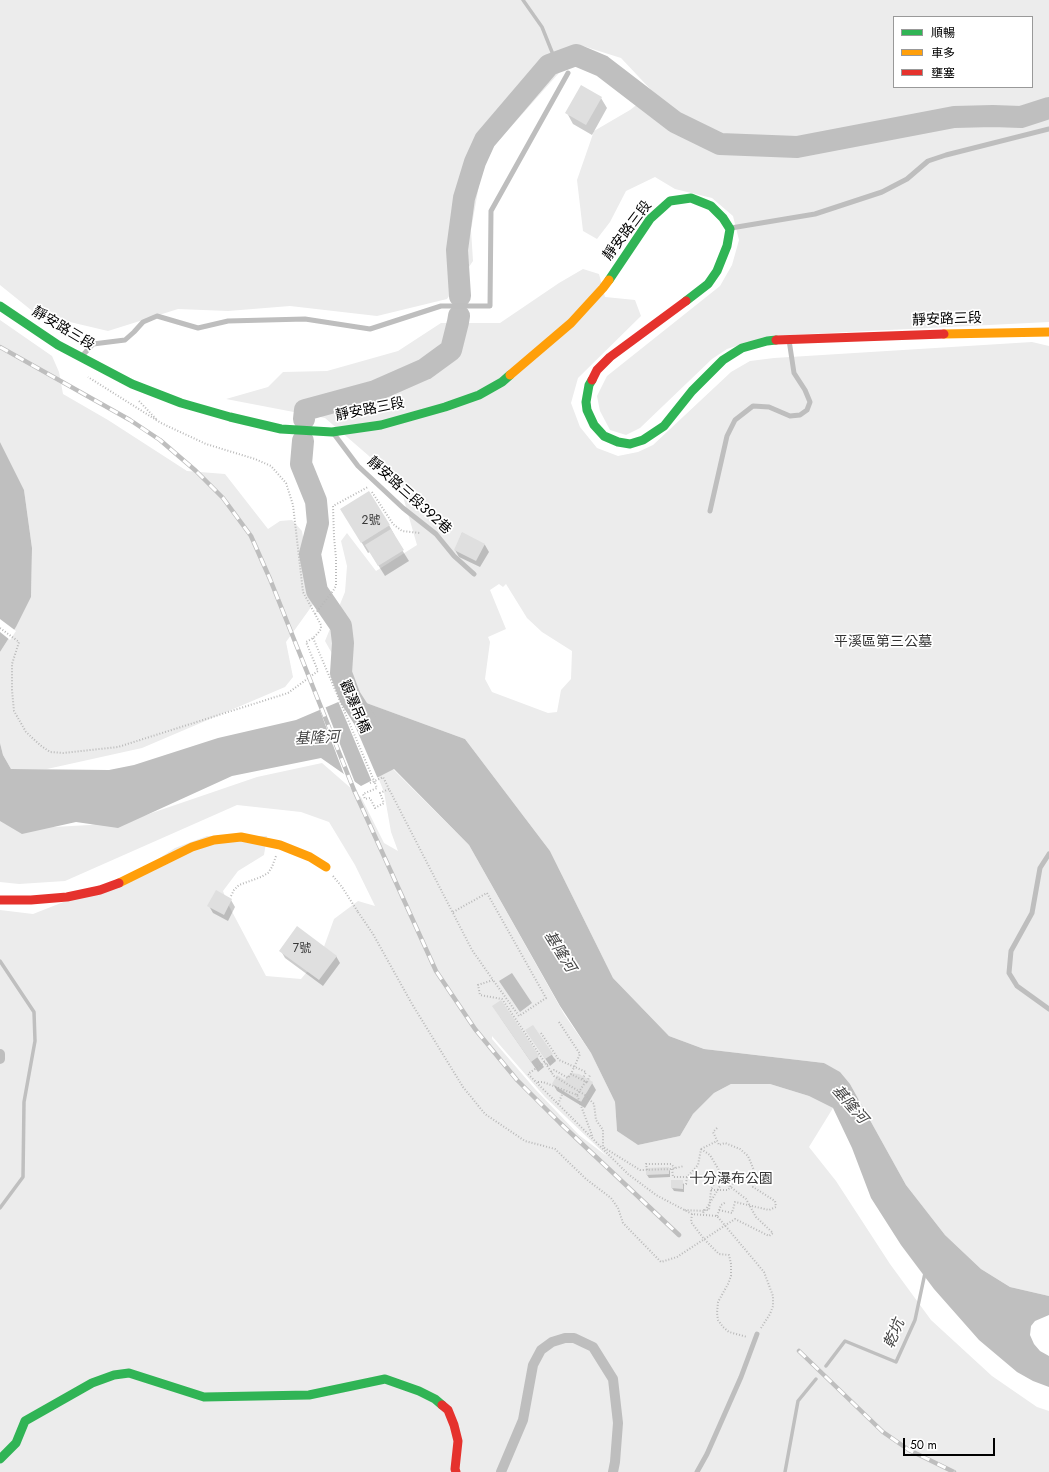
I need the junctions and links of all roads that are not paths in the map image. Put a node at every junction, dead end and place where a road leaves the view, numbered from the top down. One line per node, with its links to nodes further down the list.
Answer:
1 (568, 73): 7 (lane)
2 (1049, 130): 3 (lane)
3 (730, 229): 6 (main road, 靜安路三段); 8 (main road, 靜安路三段)
4 (0, 306): 7 (main road, 靜安路三段)
5 (1049, 332): 6 (main road, 靜安路三段)
6 (789, 339): 9 (lane)
7 (81, 357): 8 (main road, 靜安路三段)
8 (332, 432): 10 (lane, 靜安路三段392巷)
9 (710, 511)
10 (474, 574)
11 (1049, 854): 14 (lane)
12 (326, 867): 13 (main road)
13 (0, 900)
14 (1049, 1009)
15 (0, 1054): 16 (street)
16 (0, 1059)
17 (757, 1334): 22 (lane)
18 (0, 1459): 19 (main road)
19 (456, 1472)
20 (502, 1472): 21 (street)
21 (612, 1472)
22 (698, 1472)

